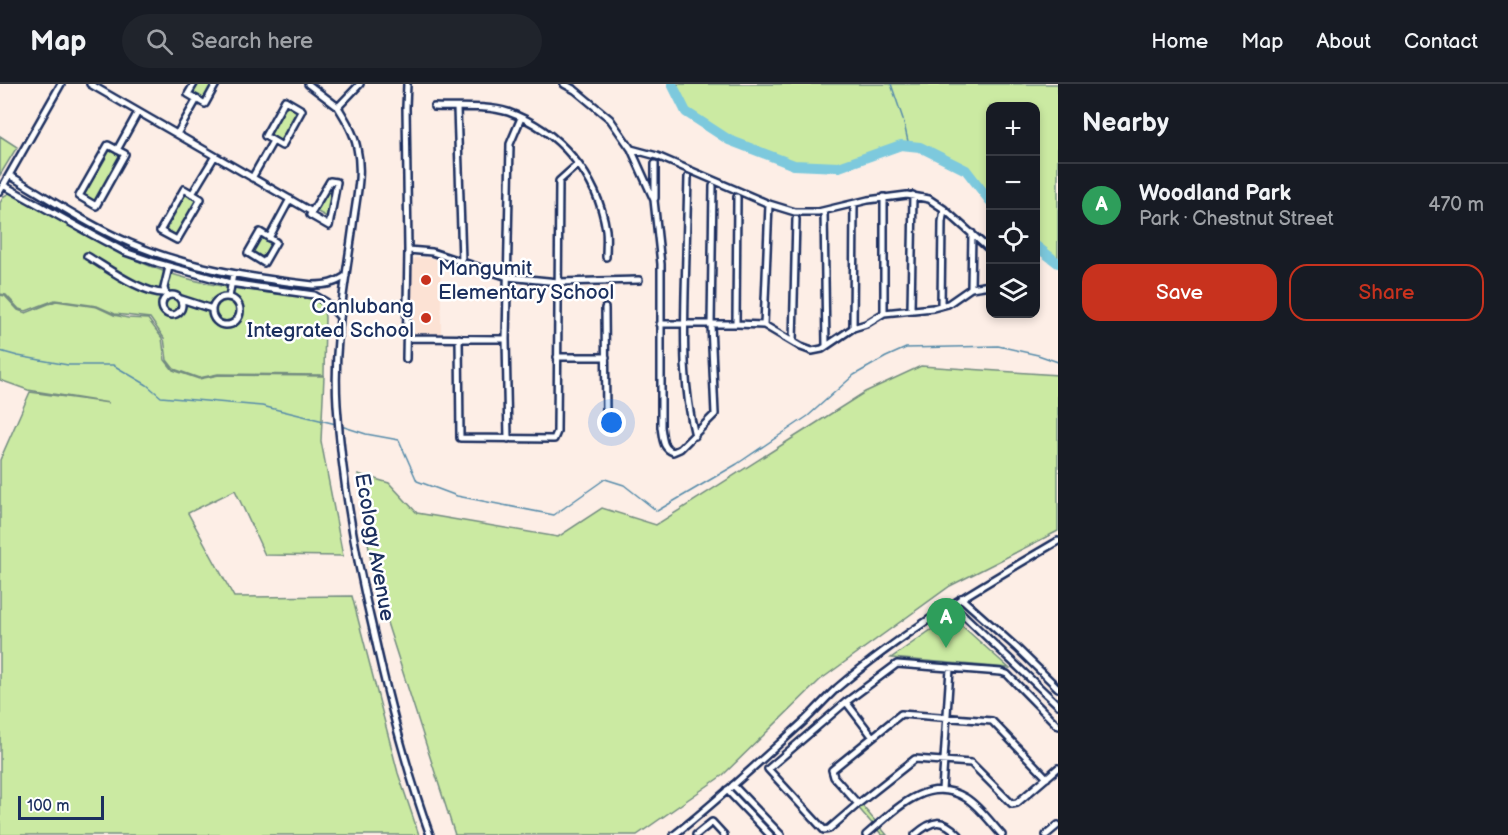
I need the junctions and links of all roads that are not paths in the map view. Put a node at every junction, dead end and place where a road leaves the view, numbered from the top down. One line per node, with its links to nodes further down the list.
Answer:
1 (62, 84): 23 (street)
2 (90, 84): 9 (street)
3 (194, 84): 10 (street)
4 (216, 84): 10 (street)
5 (308, 84): 11 (street)
6 (360, 84): 11 (street)
7 (408, 84): 43 (street)
8 (564, 84): 18 (street)
9 (104, 87): 14 (street)
10 (197, 99): 16 (street)
11 (338, 107): 49 (street, Ecology Avenue)
12 (434, 107): 13 (street)
13 (457, 108): 15 (street); 46 (street)
14 (138, 112): 16 (street); 19 (street)
15 (521, 118): 21 (street); 50 (street)
16 (177, 134): 20 (street)
17 (273, 141): 17 (street); 25 (street)
18 (631, 149): 33 (street); 34 (street)
19 (117, 150): 19 (street)
20 (214, 156): 25 (street); 28 (street)
21 (578, 164): 45 (street); 53 (street)
22 (655, 164): 33 (street)
23 (9, 175): 27 (street); 48 (street)
24 (688, 177): 71 (street)
25 (252, 178): 32 (street)
26 (713, 186): 72 (street)
27 (2, 188): 47 (street)
28 (192, 194): 28 (street)
29 (913, 195): 31 (street); 36 (street); 66 (street)
30 (737, 197): 70 (street)
31 (884, 197): 35 (street); 67 (street)
32 (290, 199): 38 (street); 41 (street)
33 (654, 200): 69 (street)
34 (769, 204): 37 (street); 73 (street)
35 (854, 204): 37 (street); 74 (street)
36 (944, 209): 40 (street); 63 (street)
37 (824, 211): 79 (street)
38 (312, 212): 38 (street)
39 (796, 219): 78 (street)
40 (972, 233): 42 (street); 57 (street)
41 (268, 238): 41 (street)
42 (986, 246)
43 (408, 250): 46 (street); 75 (street)
44 (87, 256): 60 (street)
45 (606, 257)
46 (462, 261): 50 (street)
47 (169, 267): 54 (street); 60 (street)
48 (233, 274): 51 (street); 54 (street)
49 (346, 276): 55 (street); 68 (street, Ecology Avenue)
50 (508, 277): 53 (street); 77 (street)
51 (271, 280): 55 (street); 58 (street)
52 (639, 280): 53 (street)
53 (558, 282): 80 (street)
54 (231, 283): 58 (street); 61 (street)
55 (297, 283): 59 (street)
56 (986, 286): 57 (street)
57 (971, 288): 63 (street)
58 (270, 289): 59 (street)
59 (297, 292): 68 (street)
60 (166, 295): 62 (street); 62 (street)
61 (229, 297): 65 (street); 65 (street)
62 (180, 299): 65 (street)
63 (941, 306): 66 (street)
64 (605, 308): 81 (street)
65 (212, 309)
66 (911, 310): 67 (street)
67 (884, 313): 74 (street)
68 (339, 315): 105 (street, Ecology Avenue)
69 (660, 324): 71 (street); 84 (street)
70 (736, 324): 72 (street); 73 (street)
71 (684, 325): 72 (street); 84 (street)
72 (711, 325): 84 (street)
73 (764, 325): 78 (street)
74 (853, 328): 79 (street)
75 (408, 338): 76 (street); 82 (street)
76 (459, 338): 77 (street); 85 (street)
77 (506, 339): 85 (street)
78 (793, 342): 79 (street)
79 (826, 345)
80 (557, 357): 81 (street); 85 (street)
81 (606, 357): 83 (street)
82 (406, 359)
83 (606, 417)
84 (695, 436)
85 (508, 439)
86 (1058, 541): 87 (street)
87 (961, 598): 88 (street); 90 (street)
88 (952, 604): 92 (street); 99 (street)
89 (950, 669): 91 (street); 93 (street); 94 (street)
90 (1058, 688)
91 (846, 702): 95 (street); 102 (street)
92 (1058, 705)
93 (947, 717): 95 (street); 96 (street); 98 (street)
94 (1058, 726)
95 (872, 736): 102 (street)
96 (944, 761): 98 (street); 101 (street); 102 (street)
97 (1058, 768): 98 (street)
98 (1047, 778)
99 (733, 785): 100 (street); 104 (street)
100 (727, 790): 104 (street); 106 (street)
101 (942, 790): 109 (street); 112 (street)
102 (858, 804)
103 (1058, 825): 113 (street)
104 (775, 834)
105 (430, 835)
106 (674, 835)
107 (696, 835): 108 (street)
108 (724, 835)
109 (866, 835)
110 (915, 835): 111 (street)
111 (959, 835)
112 (1002, 835)
113 (1046, 835)

